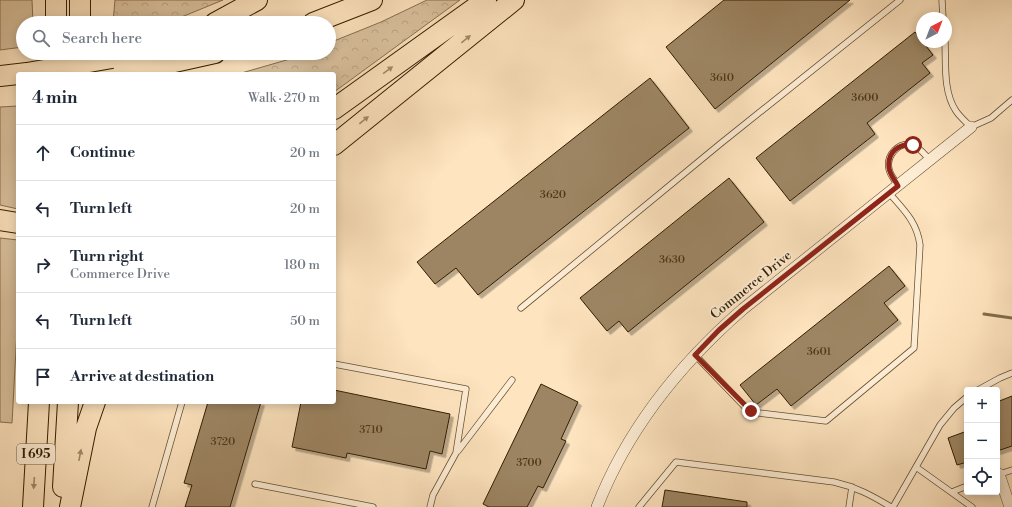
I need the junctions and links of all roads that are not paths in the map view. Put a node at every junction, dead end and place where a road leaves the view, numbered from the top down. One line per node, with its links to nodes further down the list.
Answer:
1 (56, 0): 10 (highway)
2 (80, 0): 11 (highway)
3 (257, 0): 12 (highway)
4 (372, 0): 13 (highway)
5 (486, 0): 28 (highway, one-way to 5)
6 (514, 0): 30 (highway, one-way to 6)
7 (900, 0): 36 (lane)
8 (942, 0): 9 (lane)
9 (943, 12)
10 (56, 16)
11 (80, 16)
12 (228, 16)
13 (331, 16)
14 (945, 48): 29 (lane)
15 (56, 60): 20 (highway)
16 (80, 60): 22 (highway)
17 (120, 60): 19 (highway)
18 (165, 60): 19 (highway)
19 (107, 68): 21 (highway, bridge)
20 (56, 72)
21 (70, 72)
22 (79, 72)
23 (0, 76): 24 (highway)
24 (16, 77)
25 (16, 78): 26 (highway)
26 (0, 81)
27 (1012, 100): 29 (lane)
28 (336, 108)
29 (971, 127): 31 (street, Commerce Drive)
30 (336, 143)
31 (930, 160): 32 (street, Commerce Drive); 32 (lane)
32 (898, 186): 33 (street, Commerce Drive)
33 (889, 193): 37 (street, Commerce Drive); 37 (lane)
34 (0, 220): 35 (highway)
35 (16, 223)
36 (520, 308)
37 (695, 355): 62 (street, Commerce Drive)
38 (336, 364): 47 (lane)
39 (1012, 373): 41 (lane)
40 (512, 380): 47 (lane)
41 (984, 387)
42 (964, 400): 48 (lane)
43 (39, 404): 56 (highway, I 695, one-way to 56)
44 (68, 404): 57 (highway, I 695)
45 (94, 404): 58 (highway, one-way to 45)
46 (181, 404): 59 (lane)
47 (456, 453): 61 (lane)
48 (916, 467): 55 (lane); 65 (lane)
49 (1012, 470): 50 (lane)
50 (1000, 474)
51 (1000, 480): 67 (street)
52 (255, 484): 60 (lane)
53 (852, 486): 63 (lane); 64 (lane); 65 (lane)
54 (964, 487): 55 (lane)
55 (952, 492): 66 (lane)
56 (33, 507)
57 (62, 507)
58 (70, 507)
59 (152, 507)
60 (373, 507)
61 (430, 507)
62 (597, 507)
63 (639, 507)
64 (849, 507)
65 (892, 507)
66 (972, 507)
67 (1010, 507)

